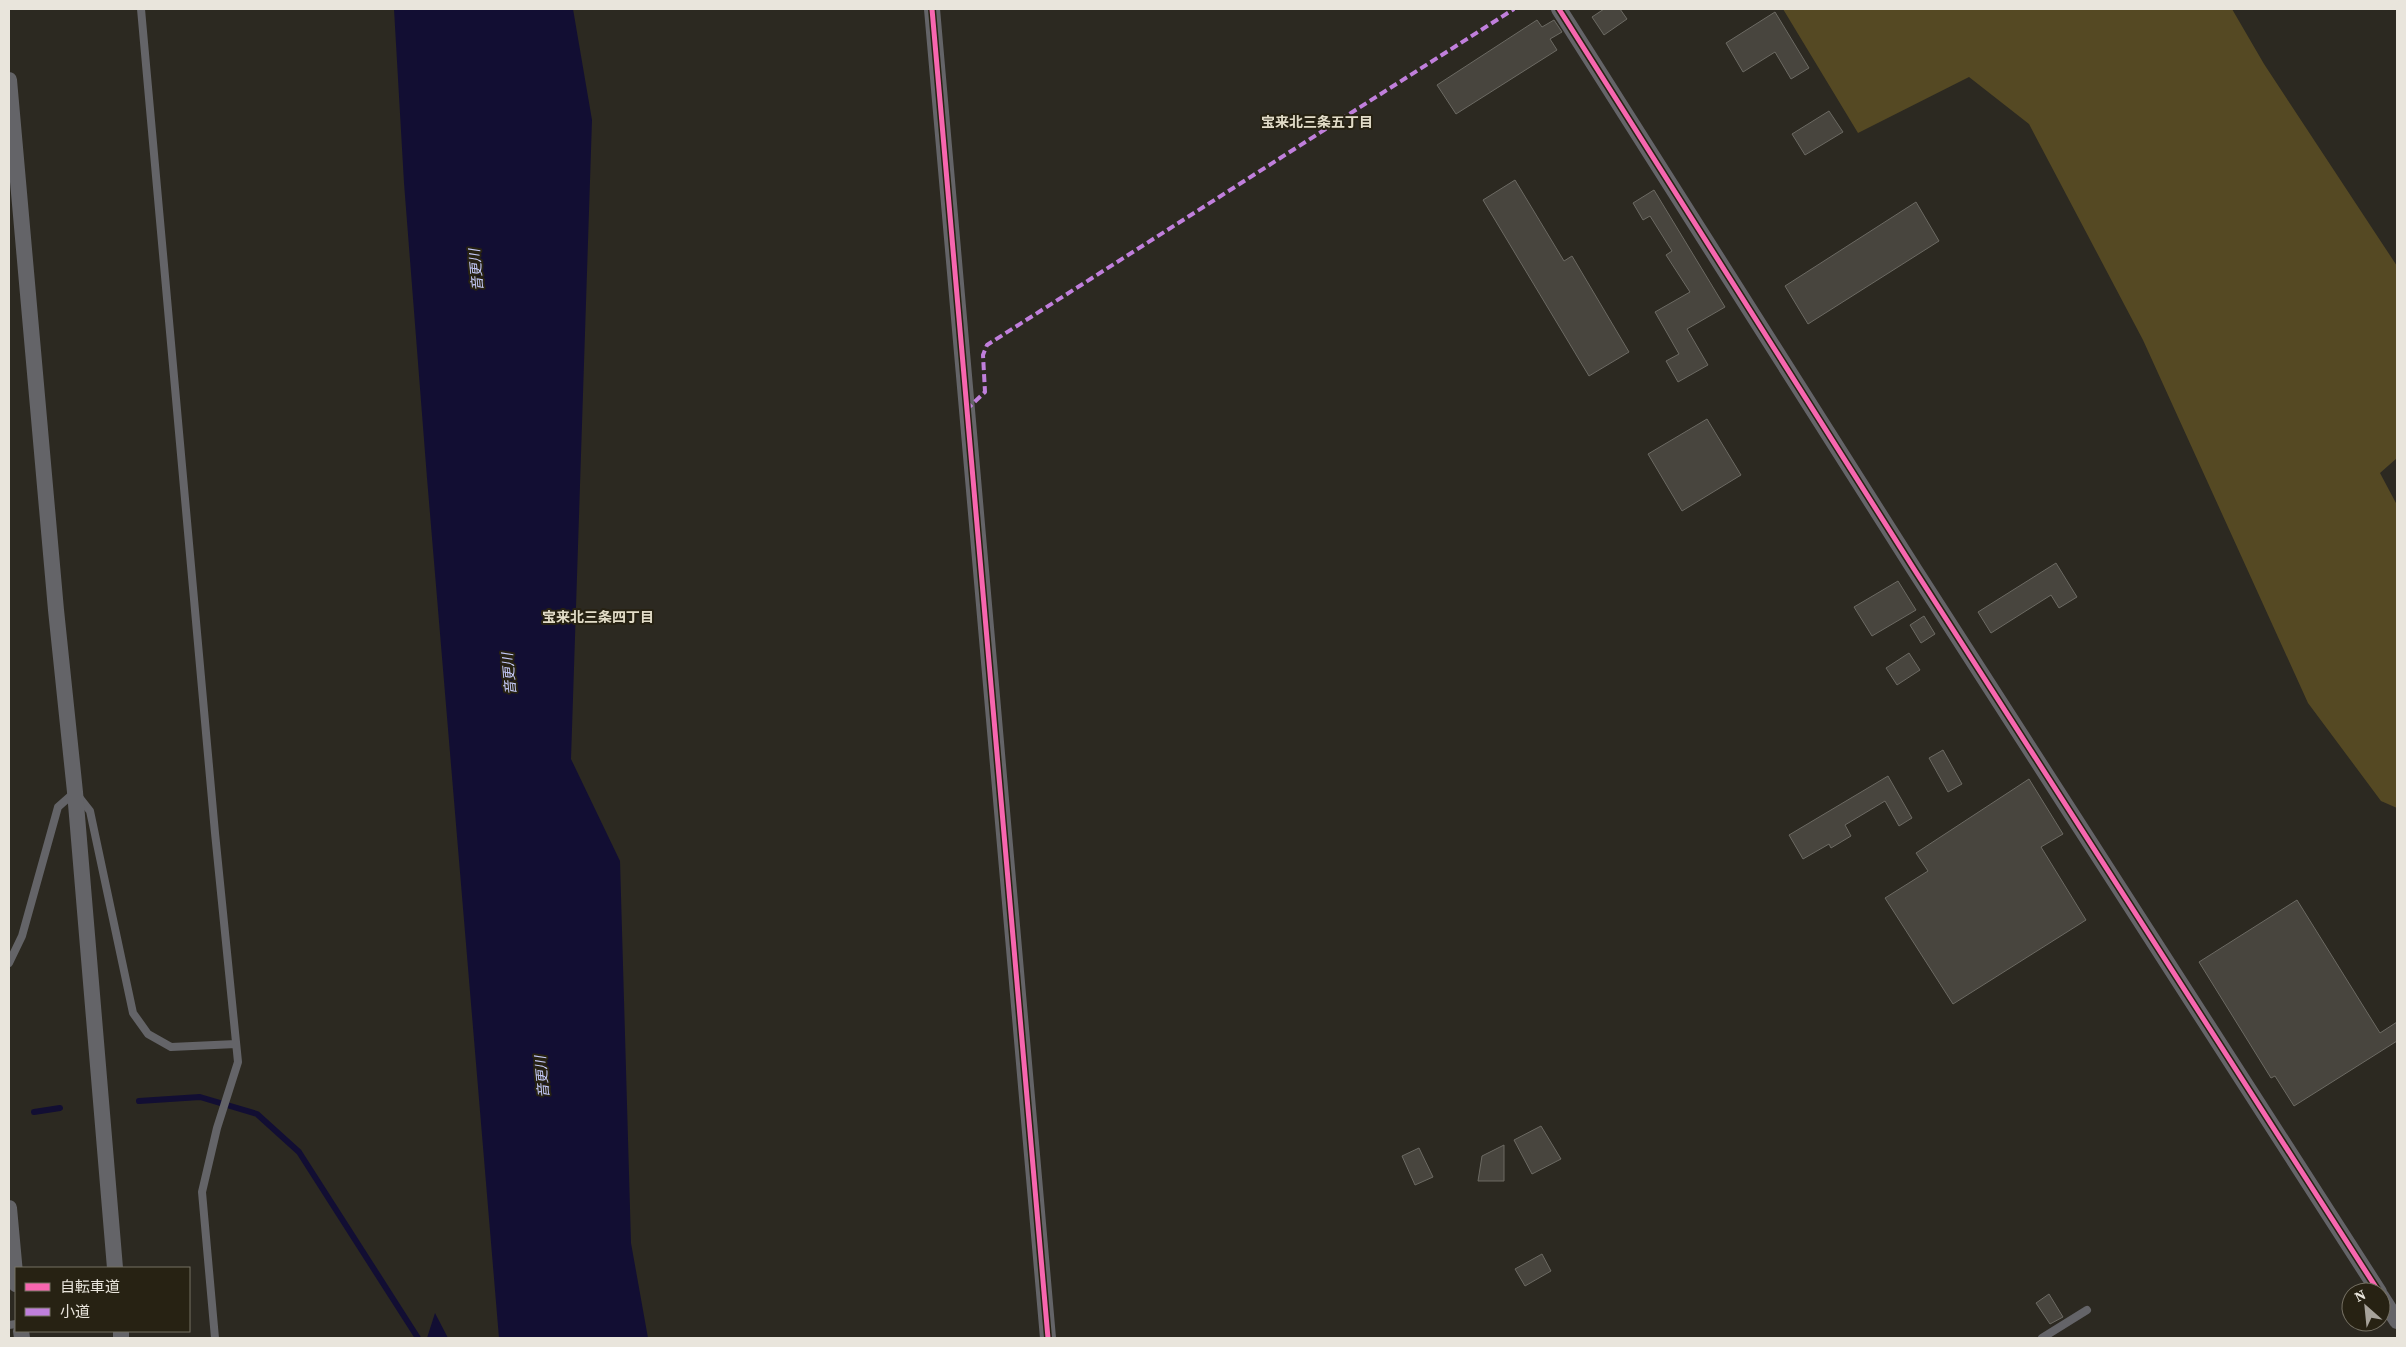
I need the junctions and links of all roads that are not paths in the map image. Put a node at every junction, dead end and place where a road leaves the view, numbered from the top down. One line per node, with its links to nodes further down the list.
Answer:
1 (141, 9): 7 (lane)
2 (932, 9): 14 (street)
3 (1559, 9): 11 (street)
4 (9, 80): 5 (street)
5 (75, 792): 6 (lane); 7 (lane); 9 (street)
6 (9, 963)
7 (236, 1044): 13 (lane)
8 (9, 1208): 10 (street)
9 (115, 1267)
10 (15, 1273)
11 (2372, 1282)
12 (2087, 1310): 15 (lane)
13 (215, 1338)
14 (1048, 1338)
15 (2042, 1338)

